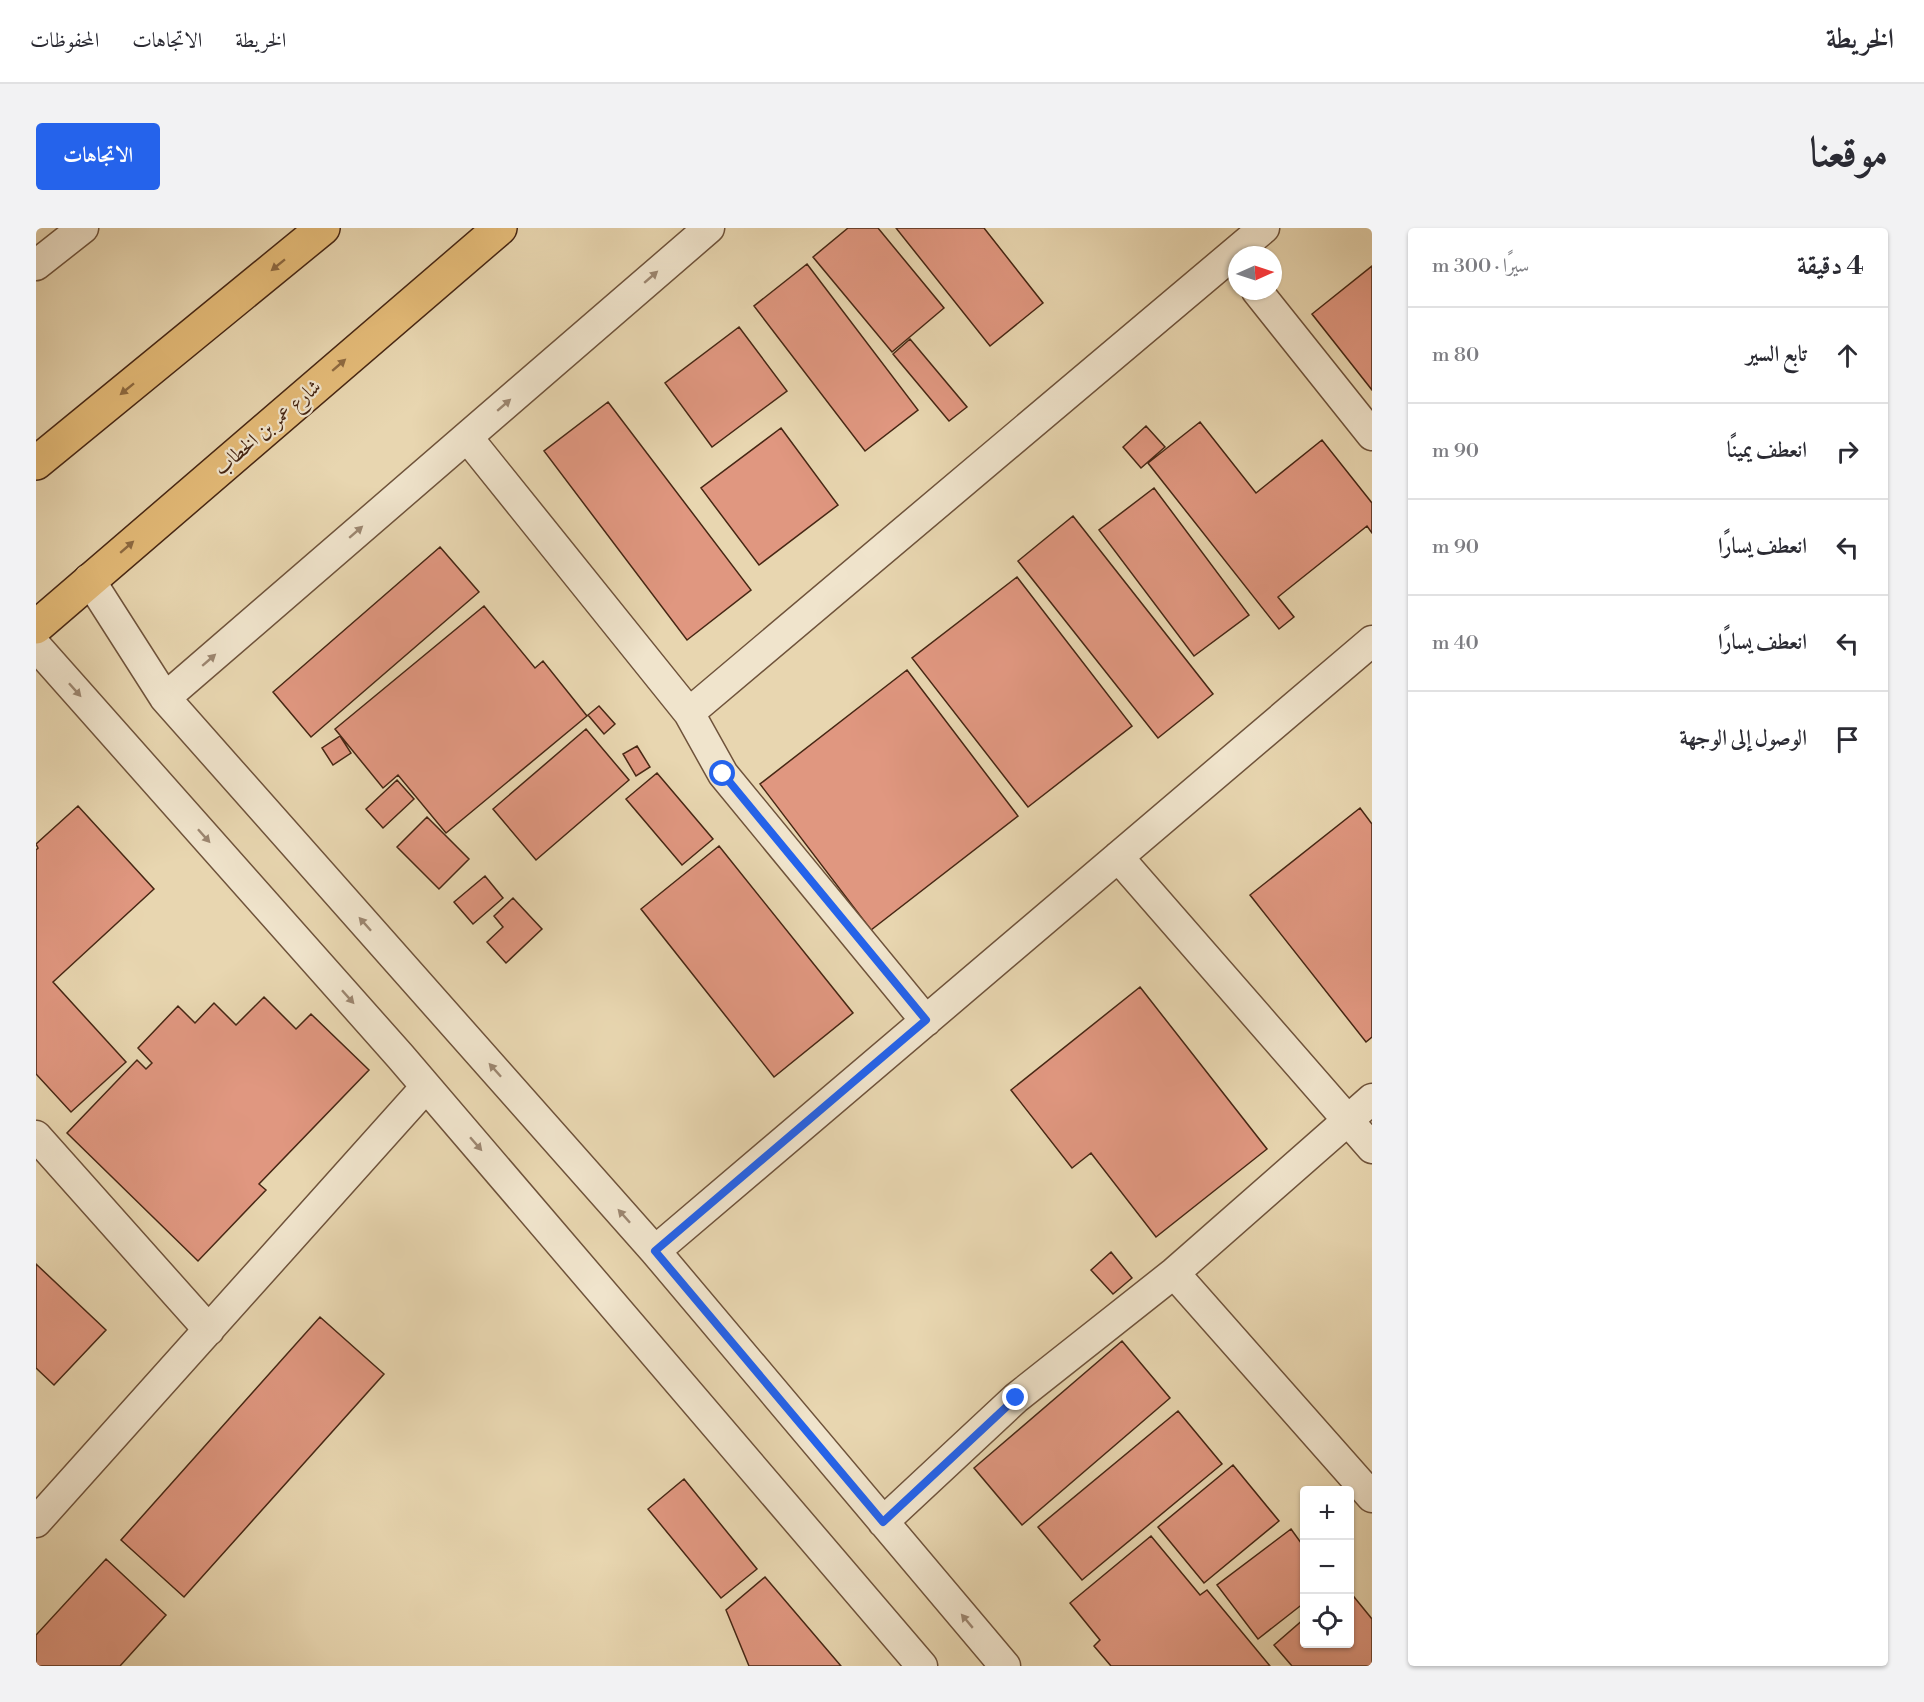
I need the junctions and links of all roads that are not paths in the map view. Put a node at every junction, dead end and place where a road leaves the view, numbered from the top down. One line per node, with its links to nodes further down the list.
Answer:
1 (83, 228): 7 (street)
2 (323, 228): 12 (main road, one-way to 12)
3 (500, 228): 13 (main road, شارع عمر بن الخطاب, one-way to 3)
4 (708, 228): 11 (street, one-way to 4)
5 (1264, 228): 6 (street)
6 (1248, 246)
7 (36, 265)
8 (1228, 267): 18 (street)
9 (1264, 300): 10 (street)
10 (1372, 435)
11 (467, 436): 17 (street, one-way to 11); 18 (street)
12 (36, 463)
13 (89, 579): 14 (main road, شارع عمر بن الخطاب); 17 (street)
14 (36, 627)
15 (1372, 641): 19 (street)
16 (36, 646): 21 (street, one-way to 21)
17 (165, 698): 26 (street, one-way to 17)
18 (689, 713): 20 (street)
19 (1118, 857): 20 (street); 23 (street)
20 (926, 1020): 26 (street)
21 (426, 1087): 28 (street); 32 (street, one-way to 32)
22 (1372, 1098): 23 (street)
23 (1348, 1120): 25 (street); 27 (street)
24 (36, 1136): 28 (street)
25 (1372, 1148)
26 (655, 1251): 31 (street)
27 (1174, 1273): 29 (street); 31 (street)
28 (209, 1330): 30 (street)
29 (1372, 1497)
30 (36, 1522)
31 (883, 1522): 33 (street, one-way to 31)
32 (922, 1666)
33 (1005, 1666)

